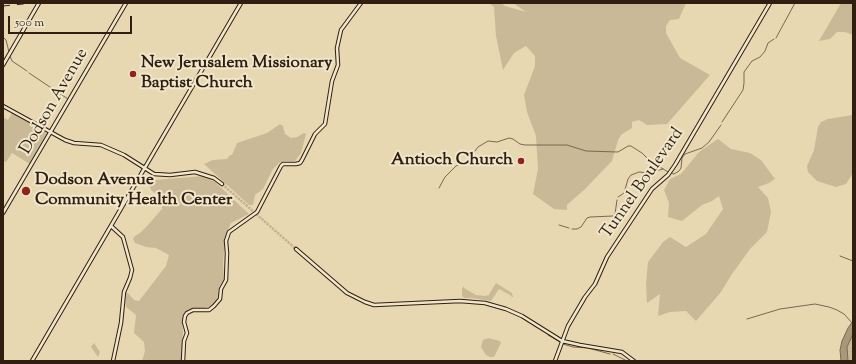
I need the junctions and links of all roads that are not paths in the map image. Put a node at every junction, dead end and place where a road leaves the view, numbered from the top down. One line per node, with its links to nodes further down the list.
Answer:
1 (39, 3): 6 (main road)
2 (126, 3): 8 (main road, Dodson Avenue)
3 (241, 3): 9 (main road)
4 (360, 3): 17 (main road)
5 (770, 3): 14 (main road, Tunnel Boulevard)
6 (3, 66)
7 (3, 106): 8 (main road)
8 (51, 133): 9 (main road); 11 (main road, Dodson Avenue)
9 (144, 169): 10 (main road); 12 (main road)
10 (222, 184)
11 (3, 213)
12 (111, 226): 15 (main road); 16 (main road)
13 (296, 249): 14 (main road)
14 (562, 341): 18 (main road, Tunnel Boulevard); 19 (main road)
15 (32, 361)
16 (113, 361)
17 (183, 361)
18 (555, 361)
19 (634, 361)

